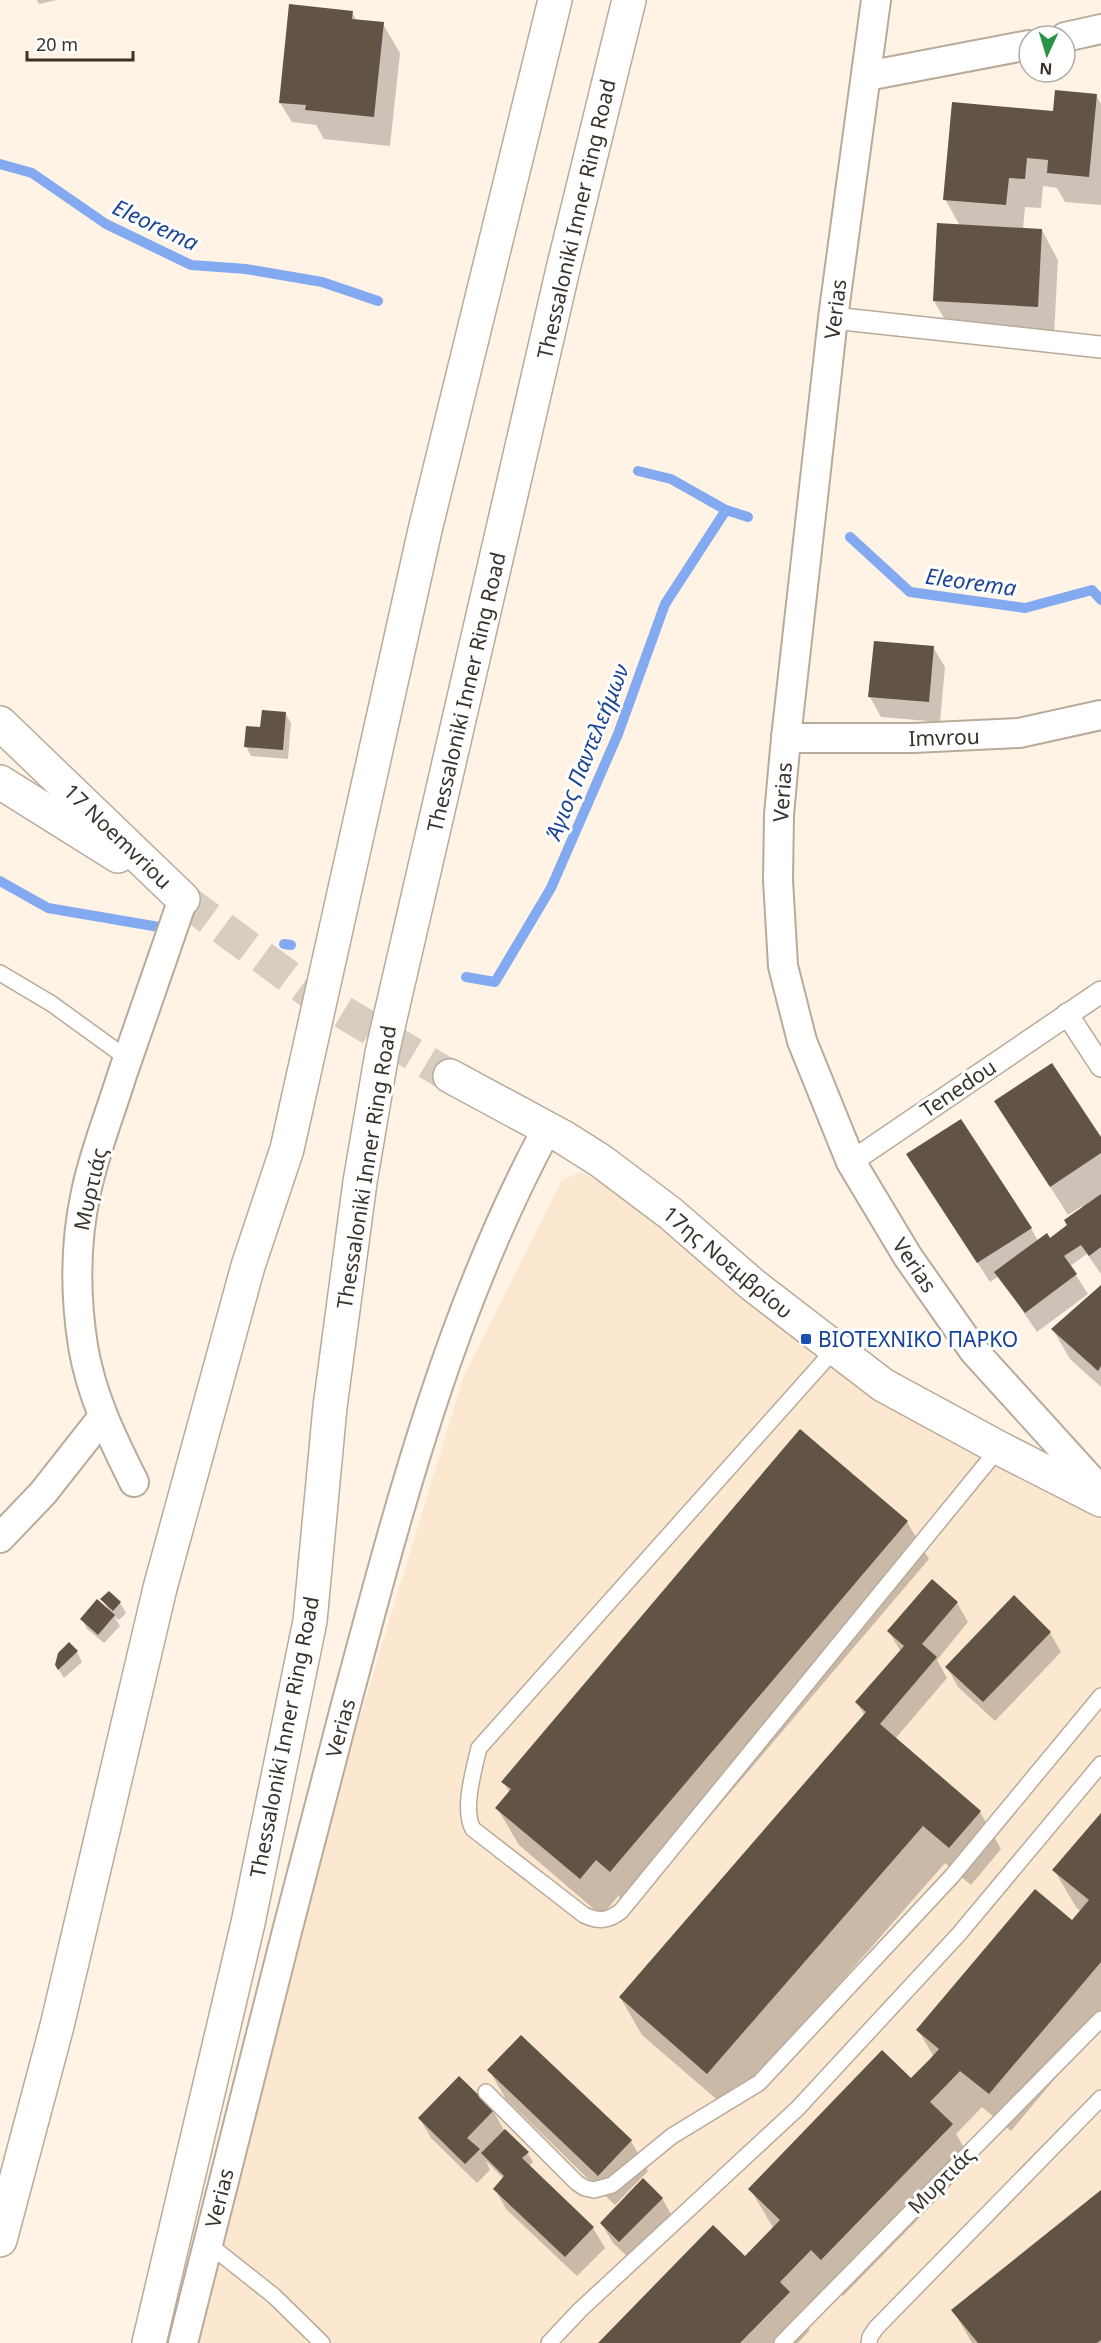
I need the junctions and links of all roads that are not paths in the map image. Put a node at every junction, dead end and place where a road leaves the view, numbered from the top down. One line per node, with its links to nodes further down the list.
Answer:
1 (555, 0): 35 (main road)
2 (629, 0): 37 (main road, Thessaloniki Inner Ring Road)
3 (876, 0): 7 (street, Verias)
4 (1101, 29): 5 (street)
5 (1077, 34)
6 (1017, 47): 7 (street)
7 (867, 76): 8 (street, Verias)
8 (833, 318): 9 (street); 12 (street, Verias)
9 (1101, 347)
10 (1101, 715): 12 (street, Imvrou)
11 (0, 723): 14 (main road, 17 Noemvriou)
12 (786, 738): 22 (street, Verias)
13 (0, 782): 14 (main road, 17 Noemvriou)
14 (183, 899): 18 (street, Μυρτιάς)
15 (0, 973): 18 (lane)
16 (1101, 992): 17 (street, Tenedou)
17 (1067, 1014): 19 (street); 22 (street, Tenedou)
18 (128, 1059): 24 (street, Μυρτιάς)
19 (1101, 1066)
20 (450, 1076): 21 (main road, 17ης Νοεμβρίου)
21 (546, 1129): 23 (main road, 17ης Νοεμβρίου); 36 (street, Verias)
22 (851, 1162): 27 (street, Verias)
23 (834, 1350): 25 (main road, 17ης Νοεμβρίου); 25 (lane)
24 (102, 1418): 26 (street, Μυρτιάς); 29 (street)
25 (999, 1449): 28 (main road, 17ης Νοεμβρίου)
26 (134, 1482)
27 (1101, 1491)
28 (1101, 1500)
29 (0, 1538)
30 (1101, 1696): 33 (lane)
31 (1101, 1764): 40 (lane)
32 (1101, 2019): 41 (lane, Μυρτιάς)
33 (486, 2092)
34 (1101, 2098): 42 (lane)
35 (0, 2240)
36 (207, 2243): 38 (street, Verias); 39 (lane)
37 (149, 2343)
38 (183, 2343)
39 (322, 2343)
40 (549, 2343)
41 (782, 2343)
42 (869, 2343)

